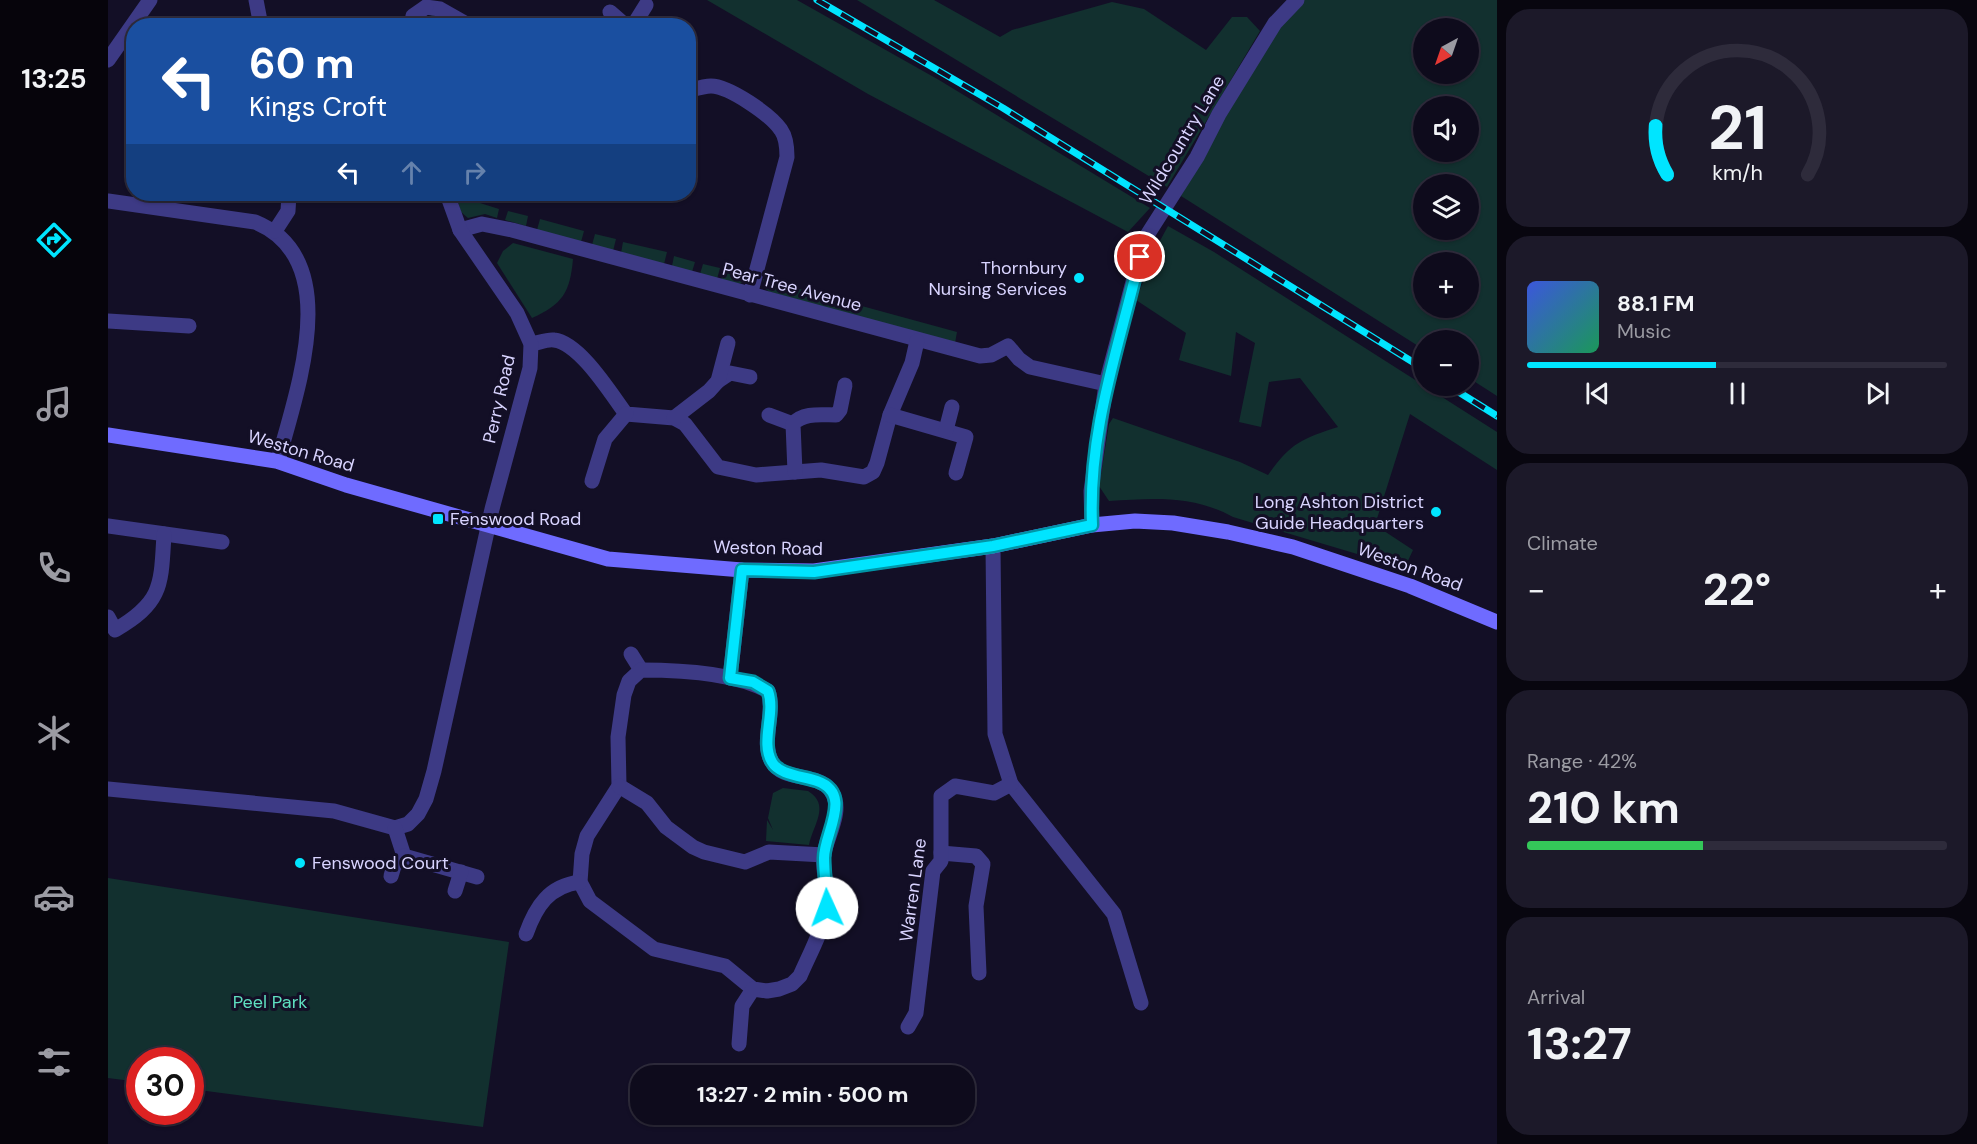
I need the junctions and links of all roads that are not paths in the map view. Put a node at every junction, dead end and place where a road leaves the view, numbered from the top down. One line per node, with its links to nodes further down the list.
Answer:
1 (150, 0): 7 (street)
2 (256, 0): 8 (street)
3 (1297, 0): 29 (street, Wildcountry Lane)
4 (425, 4): 9 (street); 10 (street)
5 (646, 5): 12 (street)
6 (610, 12): 11 (street)
7 (137, 18)
8 (259, 18)
9 (413, 18)
10 (456, 18)
11 (617, 18)
12 (638, 18)
13 (126, 34): 14 (street)
14 (108, 60)
15 (696, 90): 21 (street)
16 (108, 201): 20 (street)
17 (289, 201): 20 (street)
18 (450, 201): 19 (street, Perry Road)
19 (460, 230): 21 (street, Pear Tree Avenue); 26 (street, Perry Road)
20 (274, 231): 39 (street)
21 (750, 295): 24 (street, Pear Tree Avenue)
22 (108, 321): 23 (street)
23 (189, 326)
24 (917, 341): 29 (street, Pear Tree Avenue); 34 (street)
25 (728, 343): 28 (street)
26 (531, 344): 32 (street); 43 (street, Perry Road)
27 (750, 377): 28 (street)
28 (718, 381): 35 (street)
29 (1106, 384): 44 (street, Wildcountry Lane)
30 (845, 385): 36 (street)
31 (952, 407): 37 (street)
32 (626, 414): 35 (street); 42 (street)
33 (769, 415): 36 (street)
34 (890, 415): 37 (street); 40 (street)
35 (674, 418): 40 (street)
36 (793, 424): 40 (street)
37 (946, 430): 41 (street)
38 (108, 435): 39 (street, Weston Road)
39 (278, 461): 43 (street, Weston Road)
40 (795, 472)
41 (956, 473)
42 (592, 481)
43 (488, 525): 49 (street, Weston Road); 58 (street)
44 (1092, 525): 48 (street, Weston Road); 50 (street, Weston Road)
45 (108, 526): 46 (street)
46 (164, 534): 47 (street); 51 (street)
47 (222, 542)
48 (993, 546): 49 (street, Weston Road); 55 (street)
49 (742, 570): 54 (street)
50 (1497, 622)
51 (110, 627)
52 (631, 654): 53 (street)
53 (641, 670): 54 (street); 56 (street)
54 (730, 678): 60 (street)
55 (1011, 784): 59 (street, Warren Lane); 70 (street)
56 (619, 786): 60 (street); 65 (street)
57 (108, 789): 58 (street)
58 (395, 828): 61 (street)
59 (941, 853): 68 (street); 71 (street, Warren Lane)
60 (824, 855): 69 (street)
61 (404, 856): 62 (street); 63 (street)
62 (461, 872): 64 (street); 66 (street)
63 (391, 876)
64 (477, 877)
65 (580, 882): 67 (street); 69 (street)
66 (455, 891)
67 (526, 934)
68 (979, 973)
69 (753, 989): 72 (street)
70 (1141, 1003)
71 (908, 1027)
72 (739, 1044)

